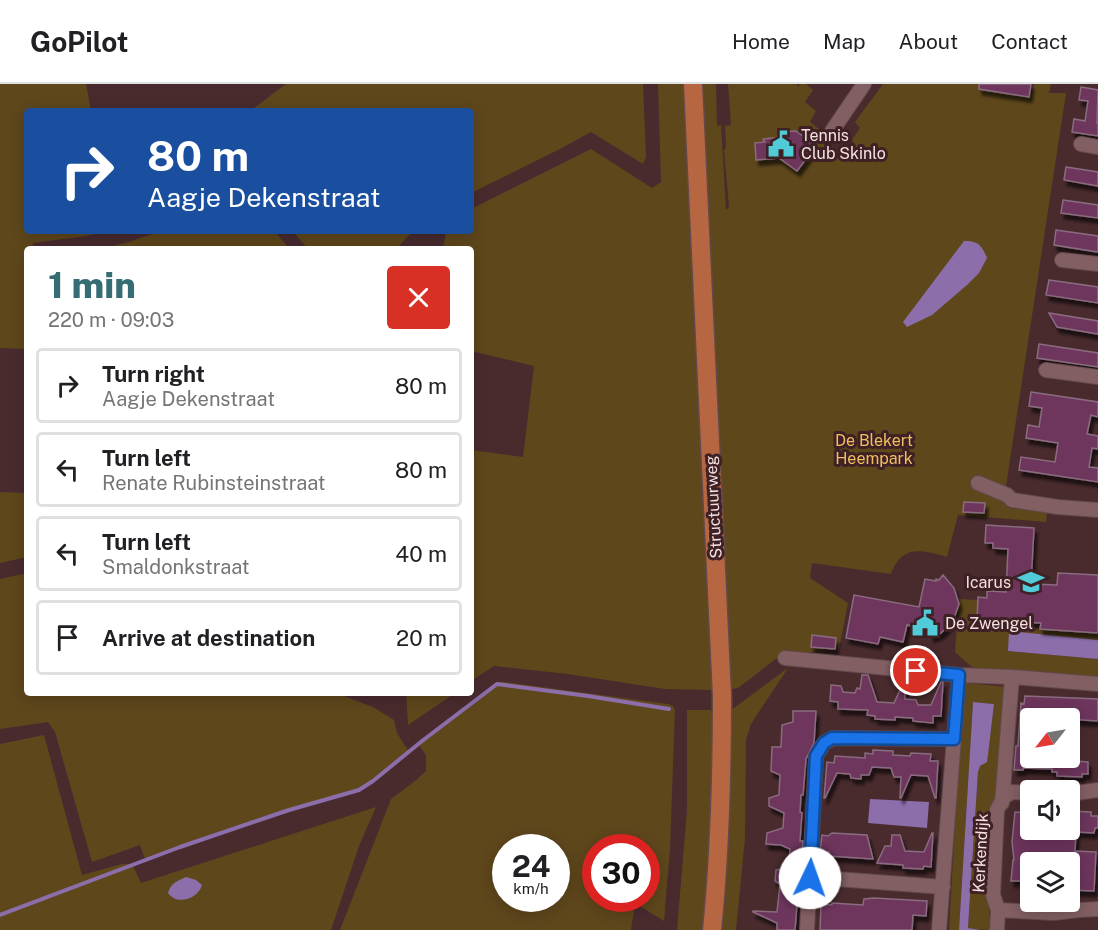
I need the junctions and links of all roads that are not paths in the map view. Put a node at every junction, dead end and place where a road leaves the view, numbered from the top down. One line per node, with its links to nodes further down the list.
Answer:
1 (693, 84): 25 (main road, Structuurweg)
2 (864, 84): 3 (street)
3 (831, 131)
4 (1081, 144): 5 (street)
5 (1098, 147)
6 (1062, 260): 7 (street)
7 (1098, 264)
8 (1046, 370): 9 (street)
9 (1098, 377)
10 (978, 483): 11 (street)
11 (1098, 510)
12 (786, 658): 13 (street)
13 (959, 675): 14 (street); 16 (street)
14 (1012, 677): 15 (street); 20 (street)
15 (1098, 684)
16 (954, 739): 21 (street); 22 (street)
17 (1098, 790): 19 (street)
18 (1020, 792): 20 (street, Kerkendijk)
19 (1080, 793)
20 (1002, 803): 24 (street, Kerkendijk)
21 (810, 878): 22 (street); 26 (street)
22 (943, 887): 27 (street)
23 (1098, 909): 24 (street, Kerkendijk)
24 (998, 910): 28 (street)
25 (712, 930)
26 (807, 930)
27 (939, 930)
28 (997, 930)

